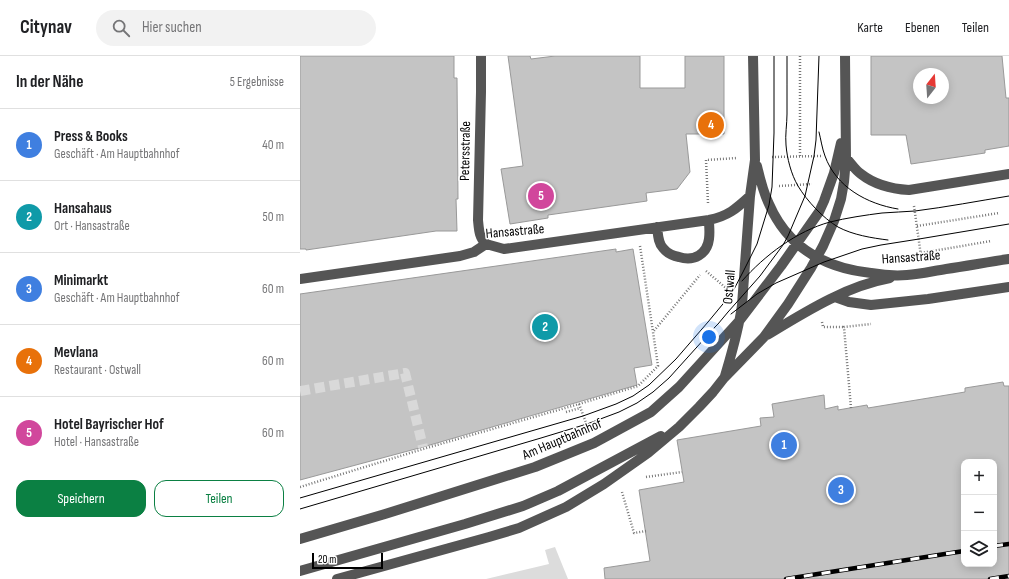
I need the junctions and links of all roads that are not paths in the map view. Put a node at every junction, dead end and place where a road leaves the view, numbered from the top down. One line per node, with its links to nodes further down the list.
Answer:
1 (480, 56): 11 (street, Petersstraße)
2 (753, 56): 6 (street, Ostwall)
3 (845, 56): 4 (street, Ostwall)
4 (845, 123): 5 (street, Ostwall); 12 (street, Ostwall)
5 (846, 158): 7 (street); 13 (street, Ostwall)
6 (755, 159): 8 (street, Ostwall); 12 (street, Hansastraße)
7 (1009, 174)
8 (750, 196): 9 (street, Hansastraße); 19 (street, Ostwall)
9 (709, 220): 10 (street, Hansastraße); 10 (street)
10 (657, 227): 11 (street, Hansastraße)
11 (486, 244): 16 (street, Hansastraße)
12 (796, 244): 13 (street, Hansastraße); 19 (street, Ostwall)
13 (816, 258): 15 (street, Hansastraße); 20 (street, Ostwall)
14 (1009, 259): 15 (street, Hansastraße)
15 (907, 275): 18 (street)
16 (300, 279)
17 (1009, 287): 18 (street)
18 (835, 297): 20 (street)
19 (740, 320): 21 (street); 23 (street, Am Hauptbahnhof)
20 (764, 337): 21 (street)
21 (724, 378): 22 (street)
22 (679, 427): 24 (street); 25 (street)
23 (300, 539)
24 (300, 571)
25 (337, 579)

